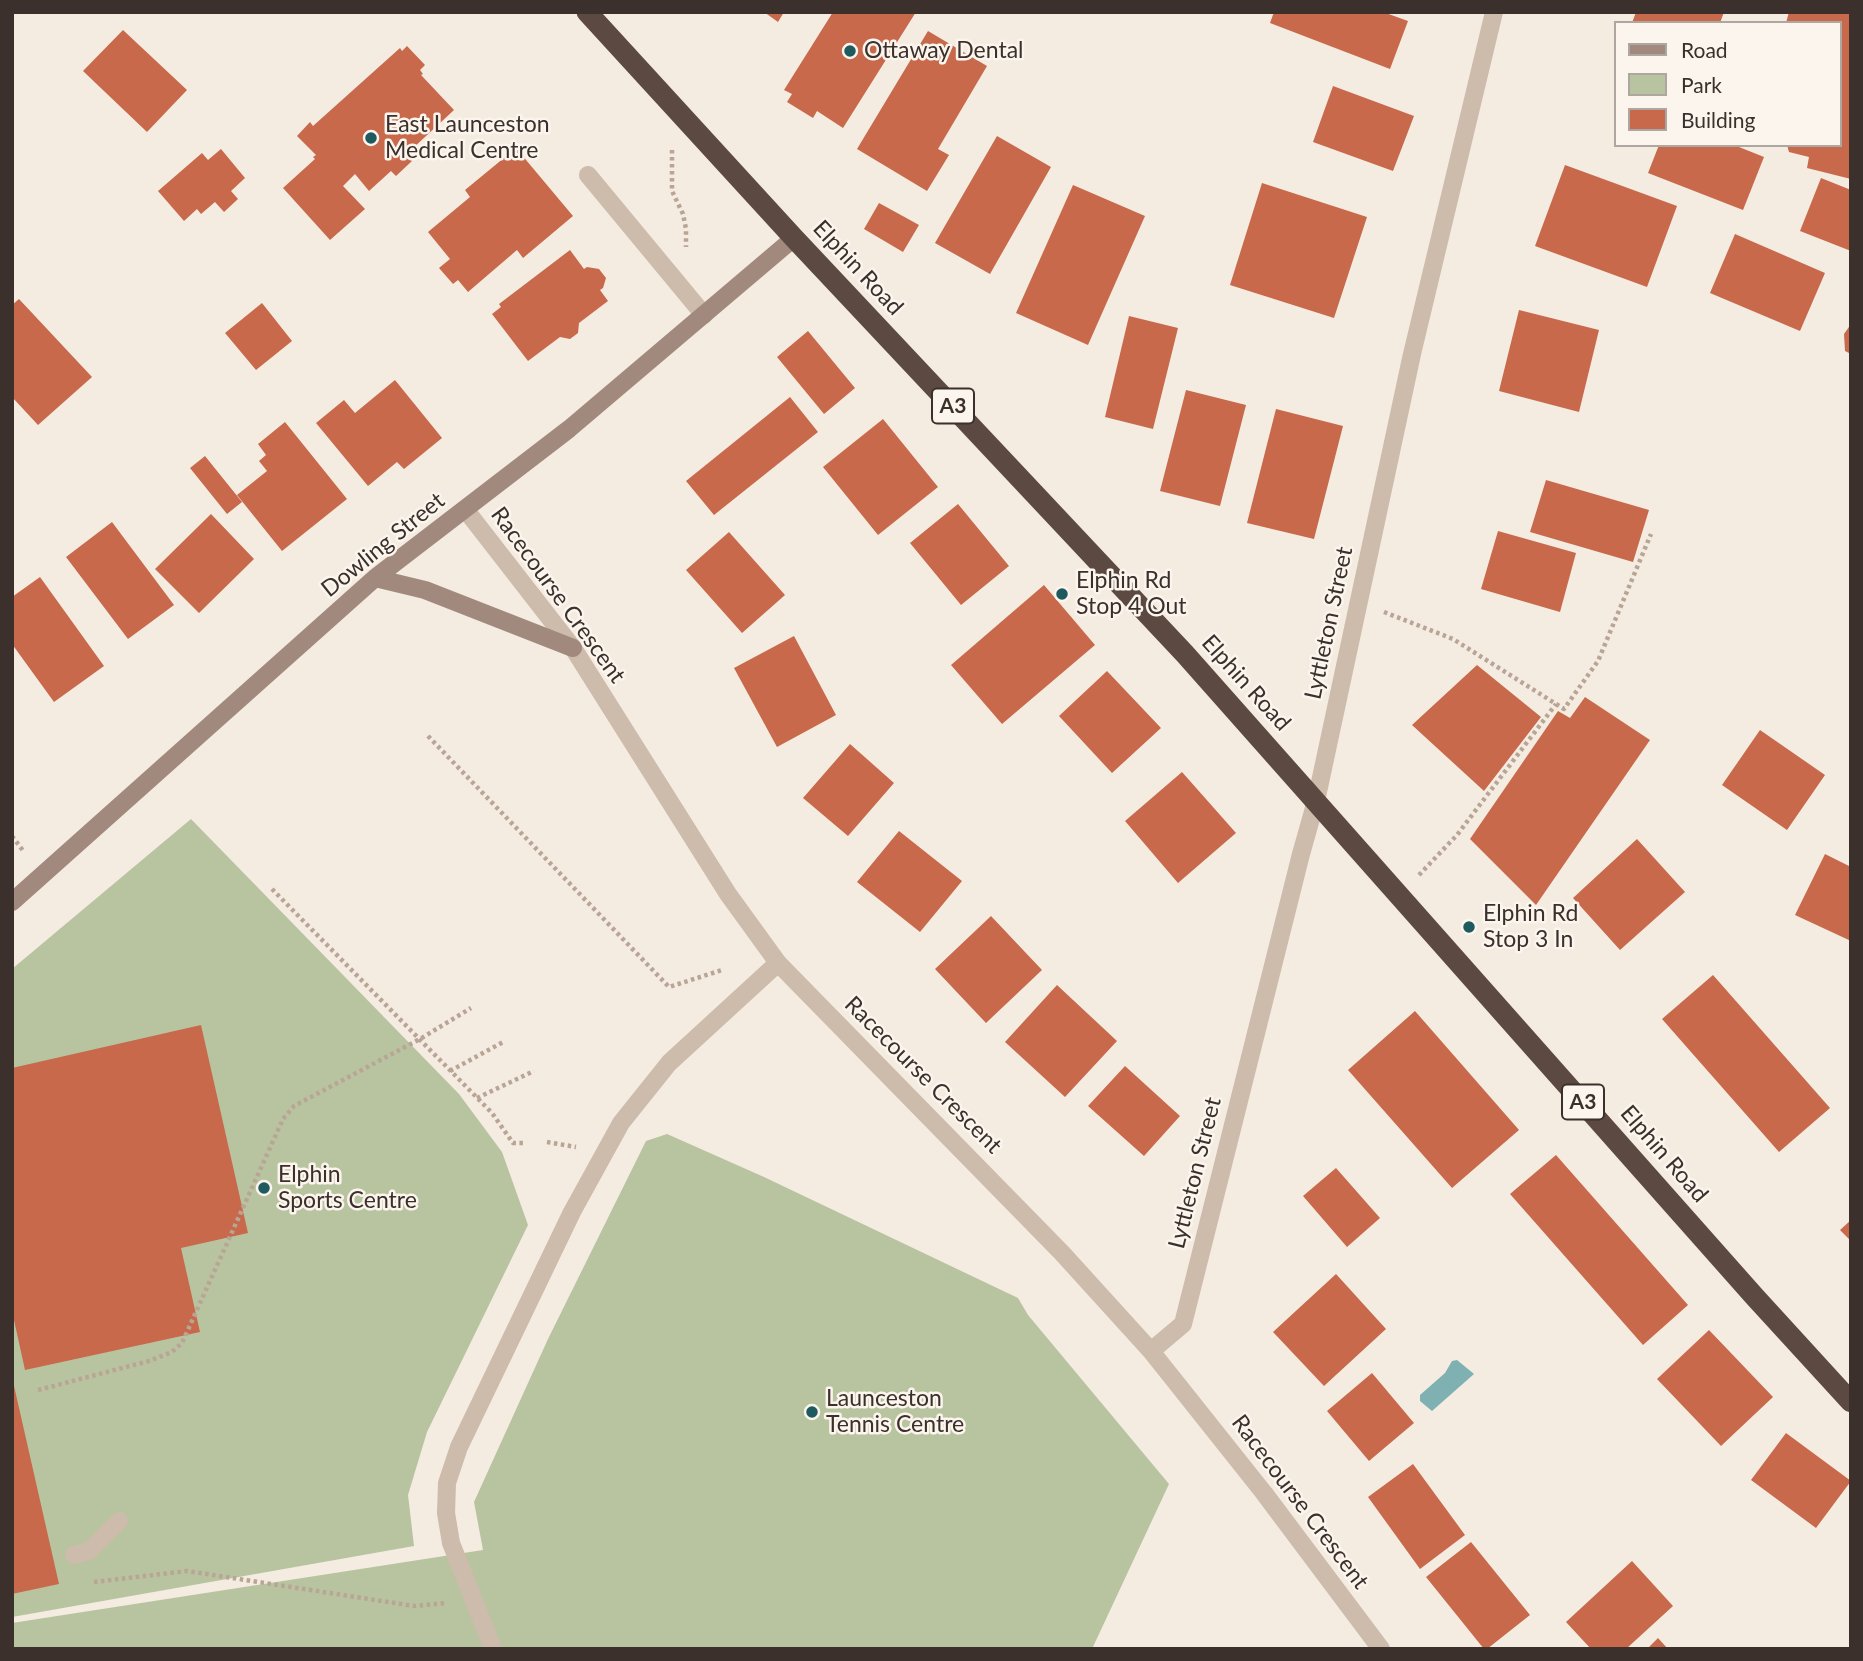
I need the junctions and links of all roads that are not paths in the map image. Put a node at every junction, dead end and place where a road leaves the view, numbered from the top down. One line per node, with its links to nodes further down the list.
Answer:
1 (587, 12): 4 (highway, Elphin Road / A3)
2 (1494, 12): 9 (street, Lyttleton Street)
3 (588, 175): 5 (street)
4 (794, 238): 5 (street, Dowling Street); 9 (highway, Elphin Road / A3)
5 (704, 315): 6 (street, Dowling Street)
6 (465, 509): 7 (street, Dowling Street); 8 (street, Racecourse Crescent)
7 (376, 578): 8 (street); 10 (street, Dowling Street)
8 (573, 648): 11 (street, Racecourse Crescent)
9 (1316, 801): 12 (street, Lyttleton Street); 13 (highway, Elphin Road / A3)
10 (12, 902)
11 (778, 963): 12 (street, Racecourse Crescent); 16 (street)
12 (1151, 1351): 17 (street, Racecourse Crescent)
13 (1851, 1402)
14 (119, 1521): 15 (street)
15 (74, 1555)
16 (493, 1649)
17 (1381, 1649)

